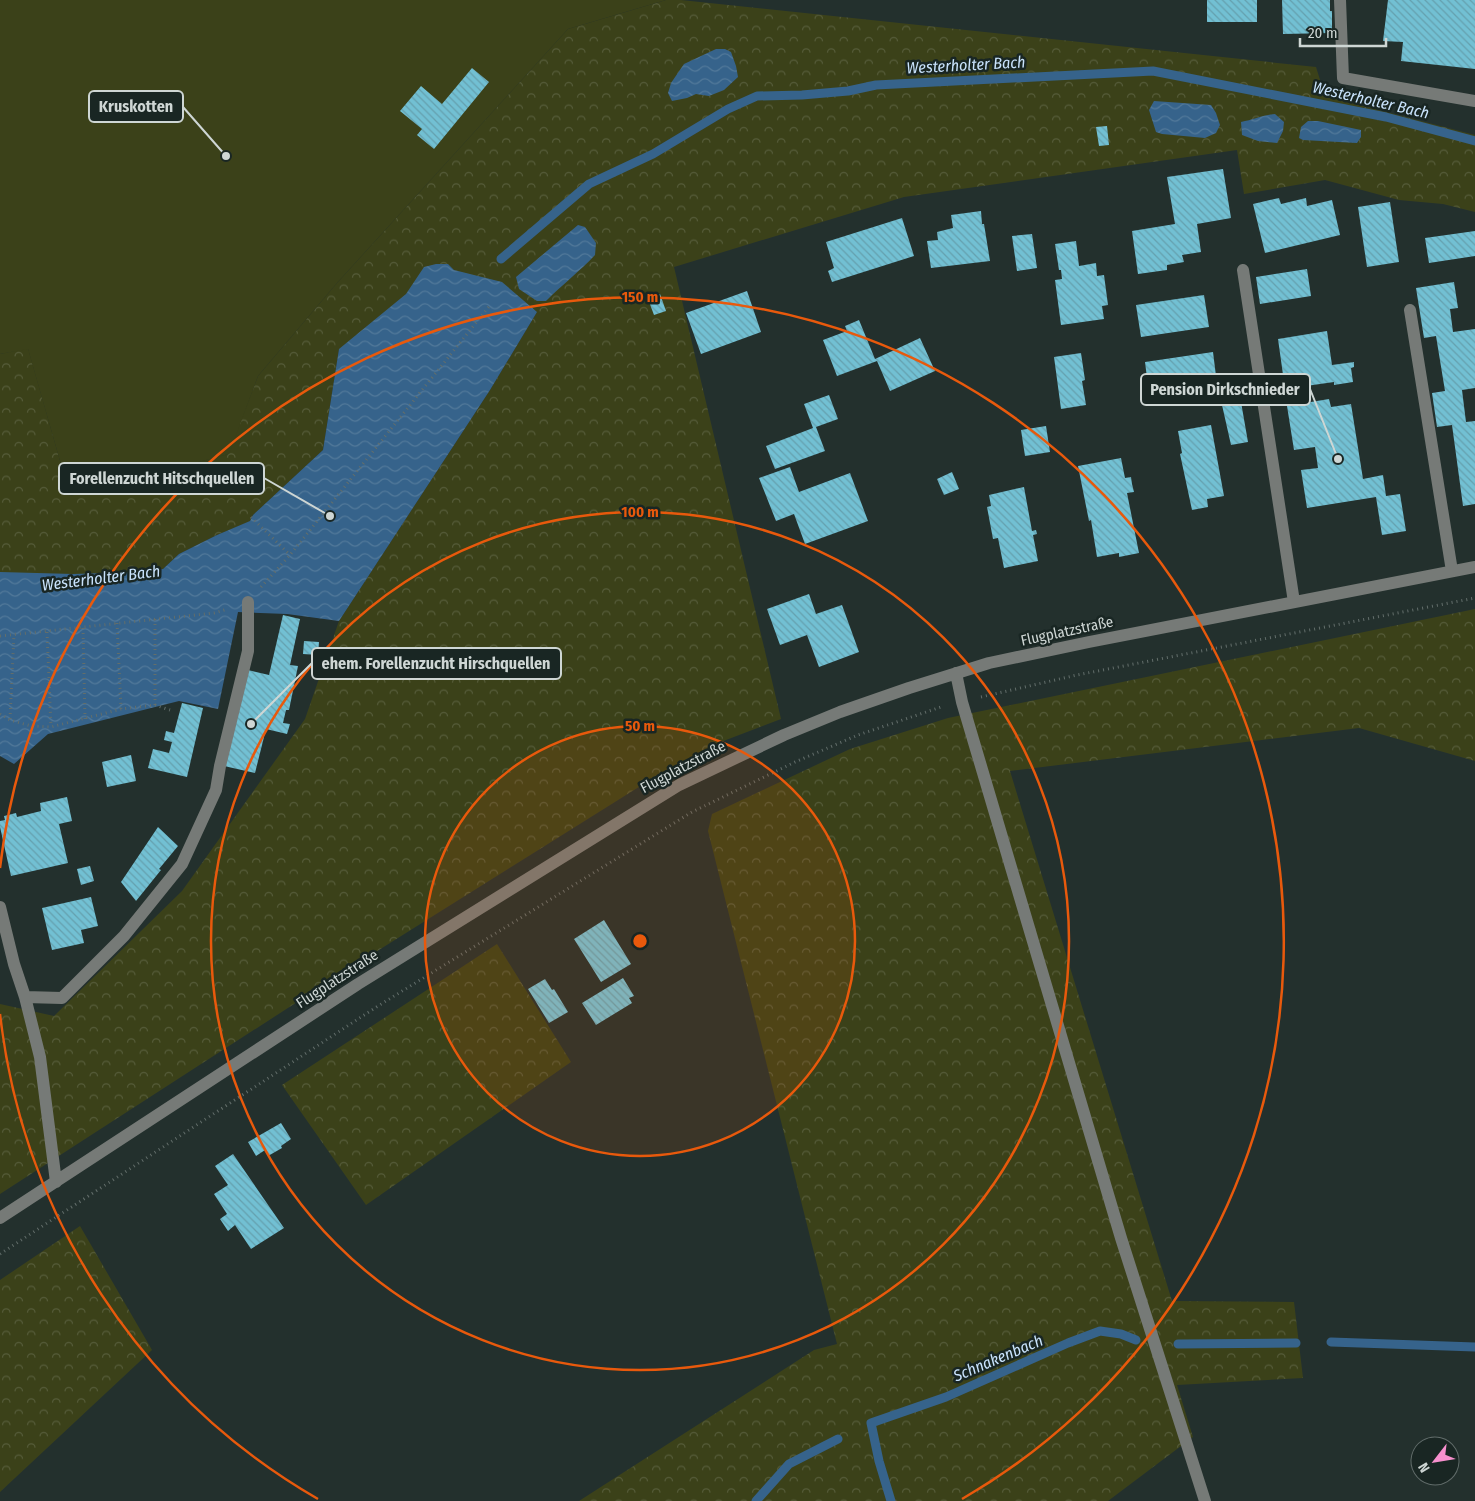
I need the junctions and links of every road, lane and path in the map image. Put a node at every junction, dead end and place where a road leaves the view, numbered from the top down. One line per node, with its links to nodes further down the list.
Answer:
1 (1340, 0): 2 (street)
2 (1475, 101)
3 (1243, 270): 12 (street)
4 (491, 304): 7 (path)
5 (1410, 310): 9 (street)
6 (251, 517): 7 (path)
7 (290, 555): 11 (path)
8 (1475, 567): 9 (street, Flugplatzstraße)
9 (1452, 571): 12 (street, Flugplatzstraße)
10 (1475, 598): 20 (path)
11 (248, 602): 13 (path); 29 (street)
12 (1294, 602): 19 (street, Flugplatzstraße)
13 (155, 619): 14 (path); 21 (path)
14 (117, 623): 15 (path); 22 (path)
15 (83, 628): 16 (path); 25 (path)
16 (47, 632): 17 (path); 27 (path)
17 (14, 634): 18 (path); 26 (path)
18 (0, 636)
19 (956, 673): 20 (street); 30 (street, Flugplatzstraße)
20 (962, 702): 32 (path); 33 (street)
21 (155, 705): 22 (path); 23 (path)
22 (121, 709): 25 (path)
23 (170, 710)
24 (0, 714): 26 (path)
25 (85, 719): 27 (path)
26 (10, 720): 27 (path)
27 (51, 727)
28 (0, 907): 29 (street)
29 (25, 997): 30 (street)
30 (56, 1182): 31 (street, Flugplatzstraße)
31 (0, 1218)
32 (0, 1254)
33 (1205, 1501)

